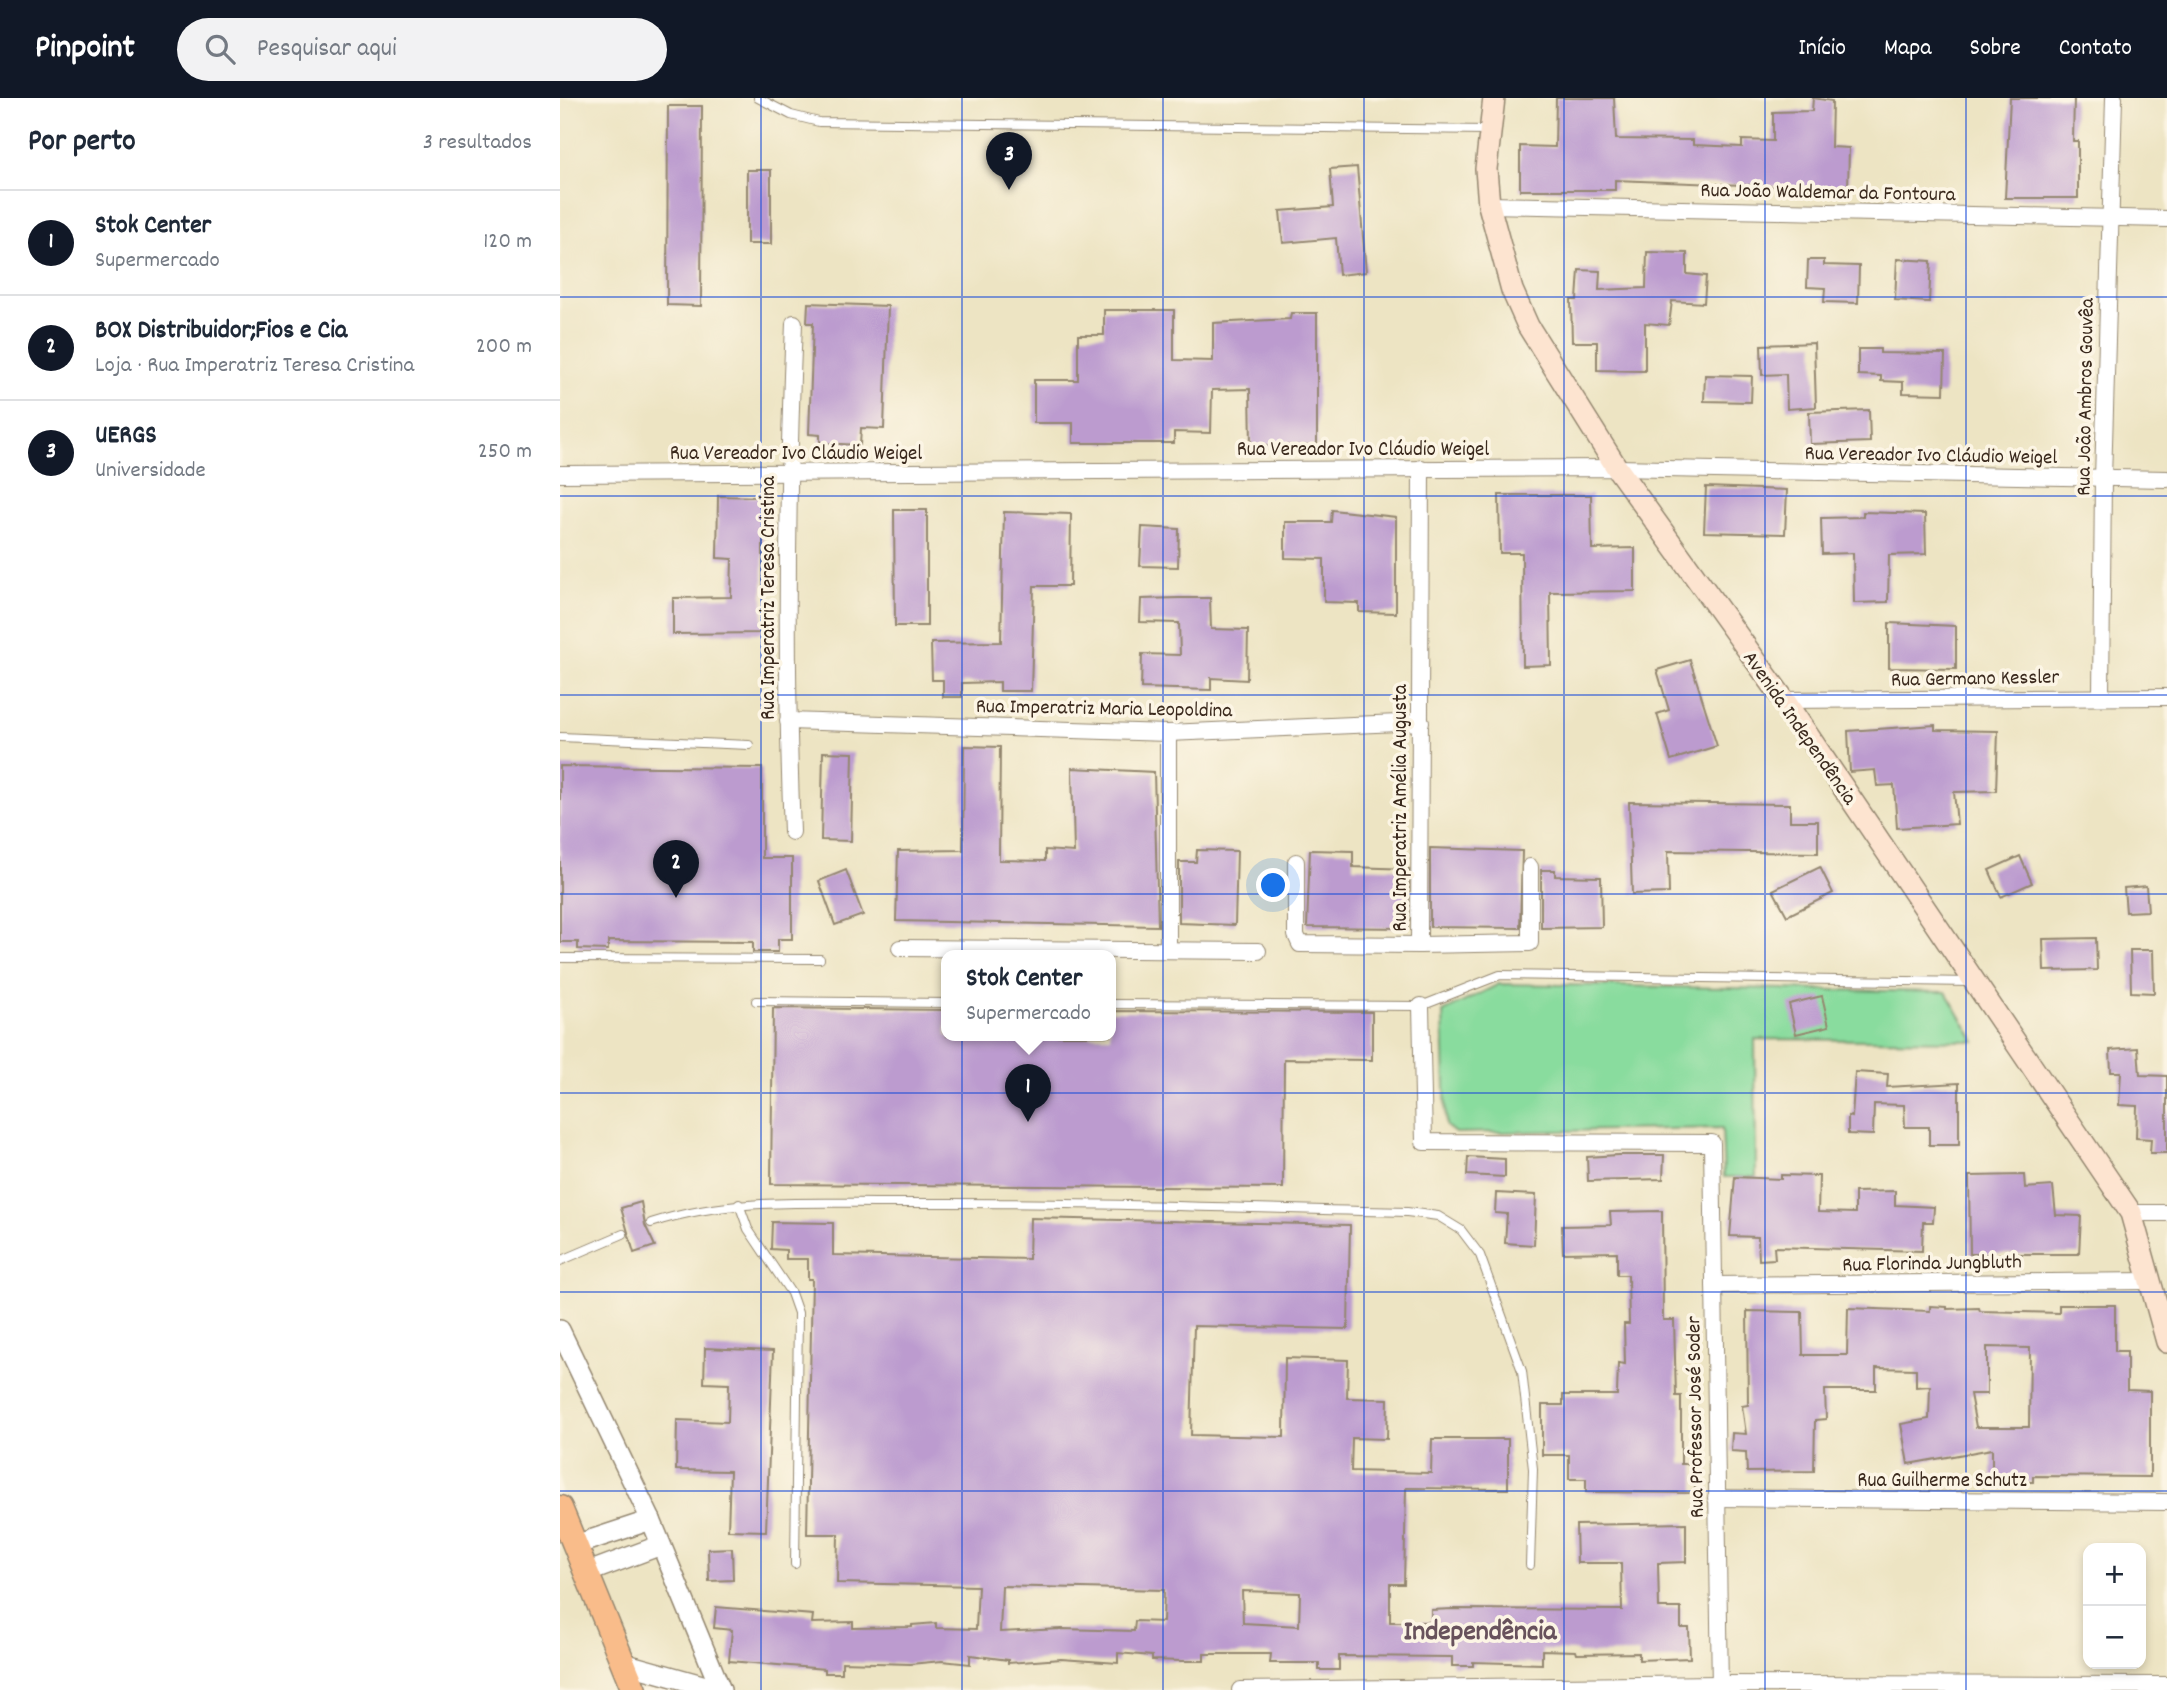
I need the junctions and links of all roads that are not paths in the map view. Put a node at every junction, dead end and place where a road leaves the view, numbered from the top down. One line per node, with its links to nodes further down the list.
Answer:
1 (758, 98): 4 (lane)
2 (1494, 98): 4 (main road, Avenida Independência)
3 (2114, 98): 6 (street, Rua João Ambros Gouvêa)
4 (1491, 130): 5 (main road, Avenida Independência)
5 (1489, 205): 6 (street, Rua João Waldemar da Fontoura); 10 (main road, Avenida Independência)
6 (2110, 217): 7 (street, Rua João Waldemar da Fontoura); 13 (street, Rua João Ambros Gouvêa)
7 (2167, 219)
8 (794, 323): 12 (street, Rua Imperatriz Teresa Cristina)
9 (1421, 468): 10 (street, Rua Vereador Ivo Cláudio Weigel); 12 (street, Rua Vereador Ivo Cláudio Weigel); 19 (street, Rua Imperatriz Amélia Augusta)
10 (1617, 468): 13 (street, Rua Vereador Ivo Cláudio Weigel); 17 (main road, Avenida Independência)
11 (560, 474): 12 (street, Rua Vereador Ivo Cláudio Weigel)
12 (788, 474): 18 (street, Rua Imperatriz Teresa Cristina)
13 (2102, 479): 14 (street, Rua Vereador Ivo Cláudio Weigel); 15 (street, Rua João Ambros Gouvêa)
14 (2167, 480)
15 (2101, 696): 16 (street, Rua Germano Kessler); 17 (street, Rua Germano Kessler)
16 (2167, 697)
17 (1784, 700): 32 (main road, Avenida Independência)
18 (788, 721): 20 (street, Rua Imperatriz Maria Leopoldina); 23 (street, Rua Imperatriz Teresa Cristina)
19 (1421, 722): 20 (street, Rua Imperatriz Maria Leopoldina); 26 (street, Rua Imperatriz Amélia Augusta)
20 (1168, 733): 28 (street)
21 (560, 737): 22 (lane)
22 (749, 745)
23 (792, 832)
24 (1296, 862): 26 (street, Rua Imperatriz Amélia Augusta)
25 (1530, 867): 26 (street)
26 (1419, 945)
27 (900, 948): 28 (street)
28 (1168, 949): 29 (street)
29 (1258, 951)
30 (560, 958): 31 (lane)
31 (820, 959)
32 (1975, 982): 36 (lane); 38 (main road, Avenida Independência)
33 (756, 1001): 34 (lane)
34 (941, 1003)
35 (1116, 1004): 36 (lane)
36 (1421, 1006): 44 (street, Rua Professor José Soder)
37 (739, 1204): 40 (lane); 53 (lane); 54 (lane)
38 (2131, 1213): 39 (street); 43 (main road, Avenida Independência)
39 (2167, 1213)
40 (651, 1223)
41 (623, 1234): 42 (lane)
42 (560, 1261)
43 (2150, 1281): 44 (street, Rua Florinda Jungbluth); 46 (main road, Avenida Independência)
44 (1714, 1286): 47 (street, Rua Professor José Soder)
45 (560, 1330): 50 (street)
46 (2167, 1342)
47 (1716, 1498): 48 (street, Rua Guilherme Schutz); 57 (street, Rua Professor José Soder)
48 (2167, 1502)
49 (560, 1508): 51 (main road)
50 (651, 1520): 51 (street); 52 (street)
51 (575, 1545): 55 (main road)
52 (661, 1545): 55 (street); 63 (street)
53 (795, 1563)
54 (1530, 1565)
55 (586, 1573): 56 (main road)
56 (623, 1663): 62 (main road); 63 (street)
57 (1720, 1687): 60 (street); 61 (street)
58 (2161, 1687): 61 (street)
59 (1406, 1688): 60 (street); 64 (street)
60 (1561, 1688)
61 (2016, 1688)
62 (634, 1690)
63 (720, 1690)
64 (1240, 1690)

